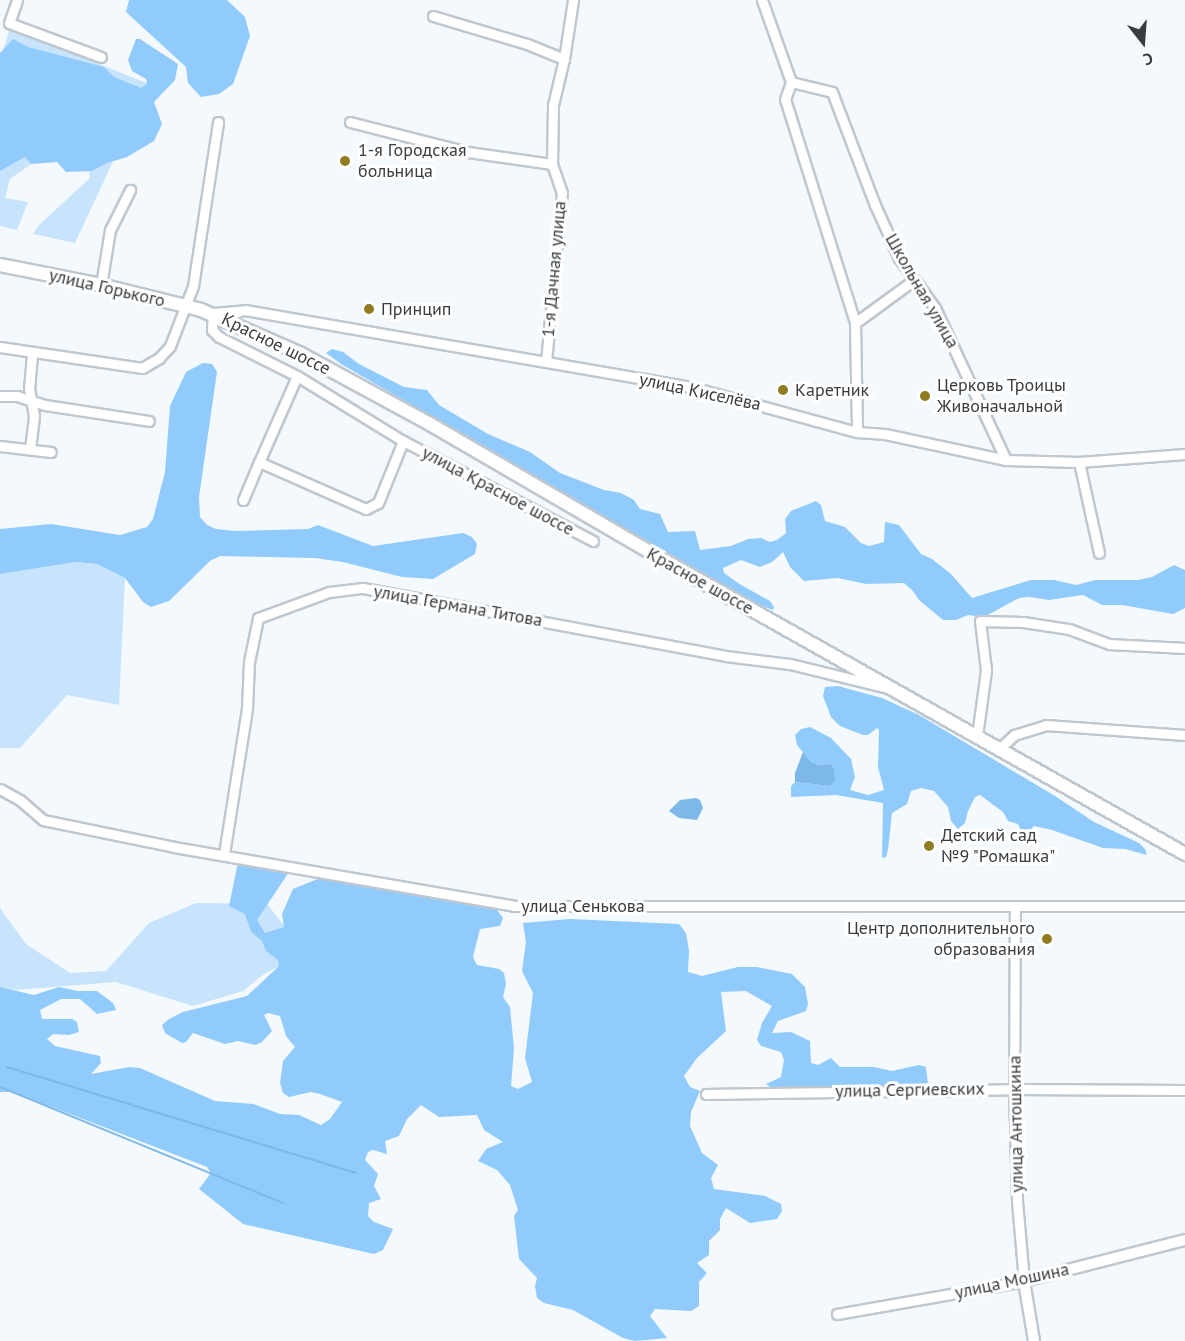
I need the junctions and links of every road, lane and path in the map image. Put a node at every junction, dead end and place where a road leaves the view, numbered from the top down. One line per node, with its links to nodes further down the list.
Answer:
1 (17, 0): 5 (street)
2 (573, 0): 6 (street, 1-я Дачная улица)
3 (762, 0): 7 (street)
4 (433, 16): 6 (street)
5 (101, 57)
6 (564, 59): 10 (street, 1-я Дачная улица)
7 (791, 82): 13 (street, Школьная улица); 17 (street)
8 (350, 122): 10 (street)
9 (218, 123): 15 (street)
10 (552, 164): 20 (street, 1-я Дачная улица)
11 (130, 190): 14 (street)
12 (0, 264): 14 (main road, улица Горького)
13 (914, 280): 17 (street); 31 (street, Школьная улица)
14 (101, 285): 15 (main road, улица Горького)
15 (186, 306): 16 (main road, улица Горького); 19 (street)
16 (213, 313): 20 (street, улица Киселёва); 21 (street, улица Красное шоссе); 38 (main road, Красное шоссе)
17 (855, 323): 25 (street)
18 (0, 347): 19 (street)
19 (32, 353): 23 (street)
20 (546, 362): 25 (street, улица Киселёва)
21 (297, 376): 26 (street, улица Красное шоссе); 32 (street)
22 (0, 396): 23 (street)
23 (31, 399): 24 (street); 28 (street)
24 (149, 420)
25 (857, 432): 31 (street, улица Киселёва)
26 (403, 441): 32 (street, улица Красное шоссе); 35 (street, улица Красное шоссе)
27 (0, 446): 28 (street)
28 (30, 450): 29 (street)
29 (51, 452)
30 (1185, 454): 33 (street, улица Киселёва)
31 (1006, 460): 33 (street, улица Киселёва)
32 (259, 462): 34 (street)
33 (1080, 462): 36 (street)
34 (243, 500)
35 (593, 541)
36 (1099, 553)
37 (1185, 648): 40 (street)
38 (895, 690): 40 (main road, Красное шоссе); 43 (street, улица Германа Титова)
39 (1185, 735): 41 (street)
40 (977, 736): 41 (main road, Красное шоссе)
41 (999, 749): 44 (main road, Красное шоссе)
42 (0, 789): 43 (street, улица Сенькова)
43 (224, 854): 46 (street, улица Сенькова)
44 (1185, 854)
45 (1185, 906): 46 (street, улица Сенькова)
46 (1015, 907): 47 (street, улица Антошкина)
47 (1014, 1089): 48 (street, улица Сергиевских); 49 (street, улица Сергиевских); 51 (street, улица Антошкина)
48 (1185, 1090)
49 (706, 1094)
50 (1185, 1240): 51 (street, улица Мошина)
51 (1024, 1281): 52 (street, улица Мошина); 53 (street, улица Антошкина)
52 (837, 1314)
53 (1034, 1341)

